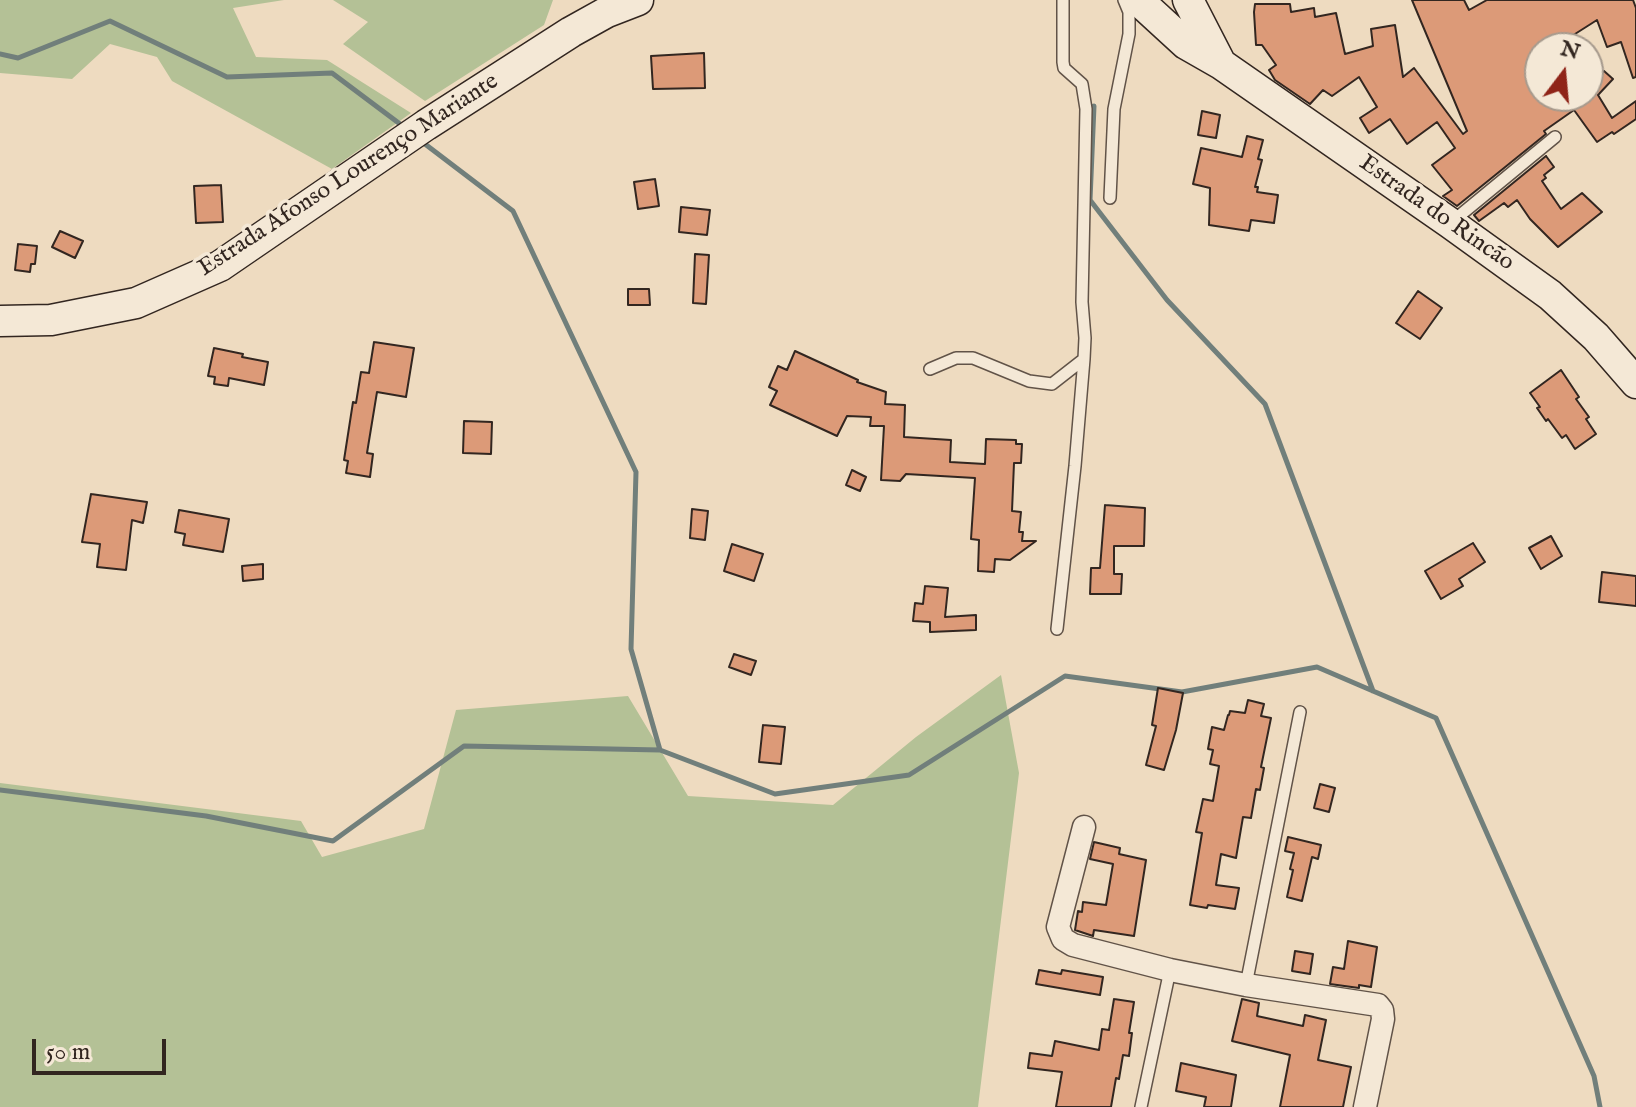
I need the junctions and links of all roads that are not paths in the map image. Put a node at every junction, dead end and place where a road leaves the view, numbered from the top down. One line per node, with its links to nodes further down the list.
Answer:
1 (638, 0): 12 (main road, Estrada Afonso Lourenço Mariante)
2 (1063, 0): 13 (lane)
3 (1124, 0): 10 (lane)
4 (1138, 0): 7 (main road, Estrada do Rincão)
5 (1188, 0): 8 (main road, Estrada do Rincão)
6 (1211, 0): 8 (main road)
7 (1172, 14): 8 (main road, Estrada do Rincão)
8 (1221, 64): 11 (main road, Estrada do Rincão)
9 (1555, 137): 11 (lane)
10 (1110, 198)
11 (1450, 223): 15 (main road, Estrada do Rincão)
12 (0, 321)
13 (1084, 359): 14 (lane); 16 (lane)
14 (930, 369)
15 (1636, 383)
16 (1057, 629)
17 (1300, 712): 20 (lane)
18 (1084, 827): 19 (street)
19 (1170, 970): 20 (street); 21 (lane)
20 (1246, 985): 22 (street)
21 (1141, 1107)
22 (1365, 1107)

